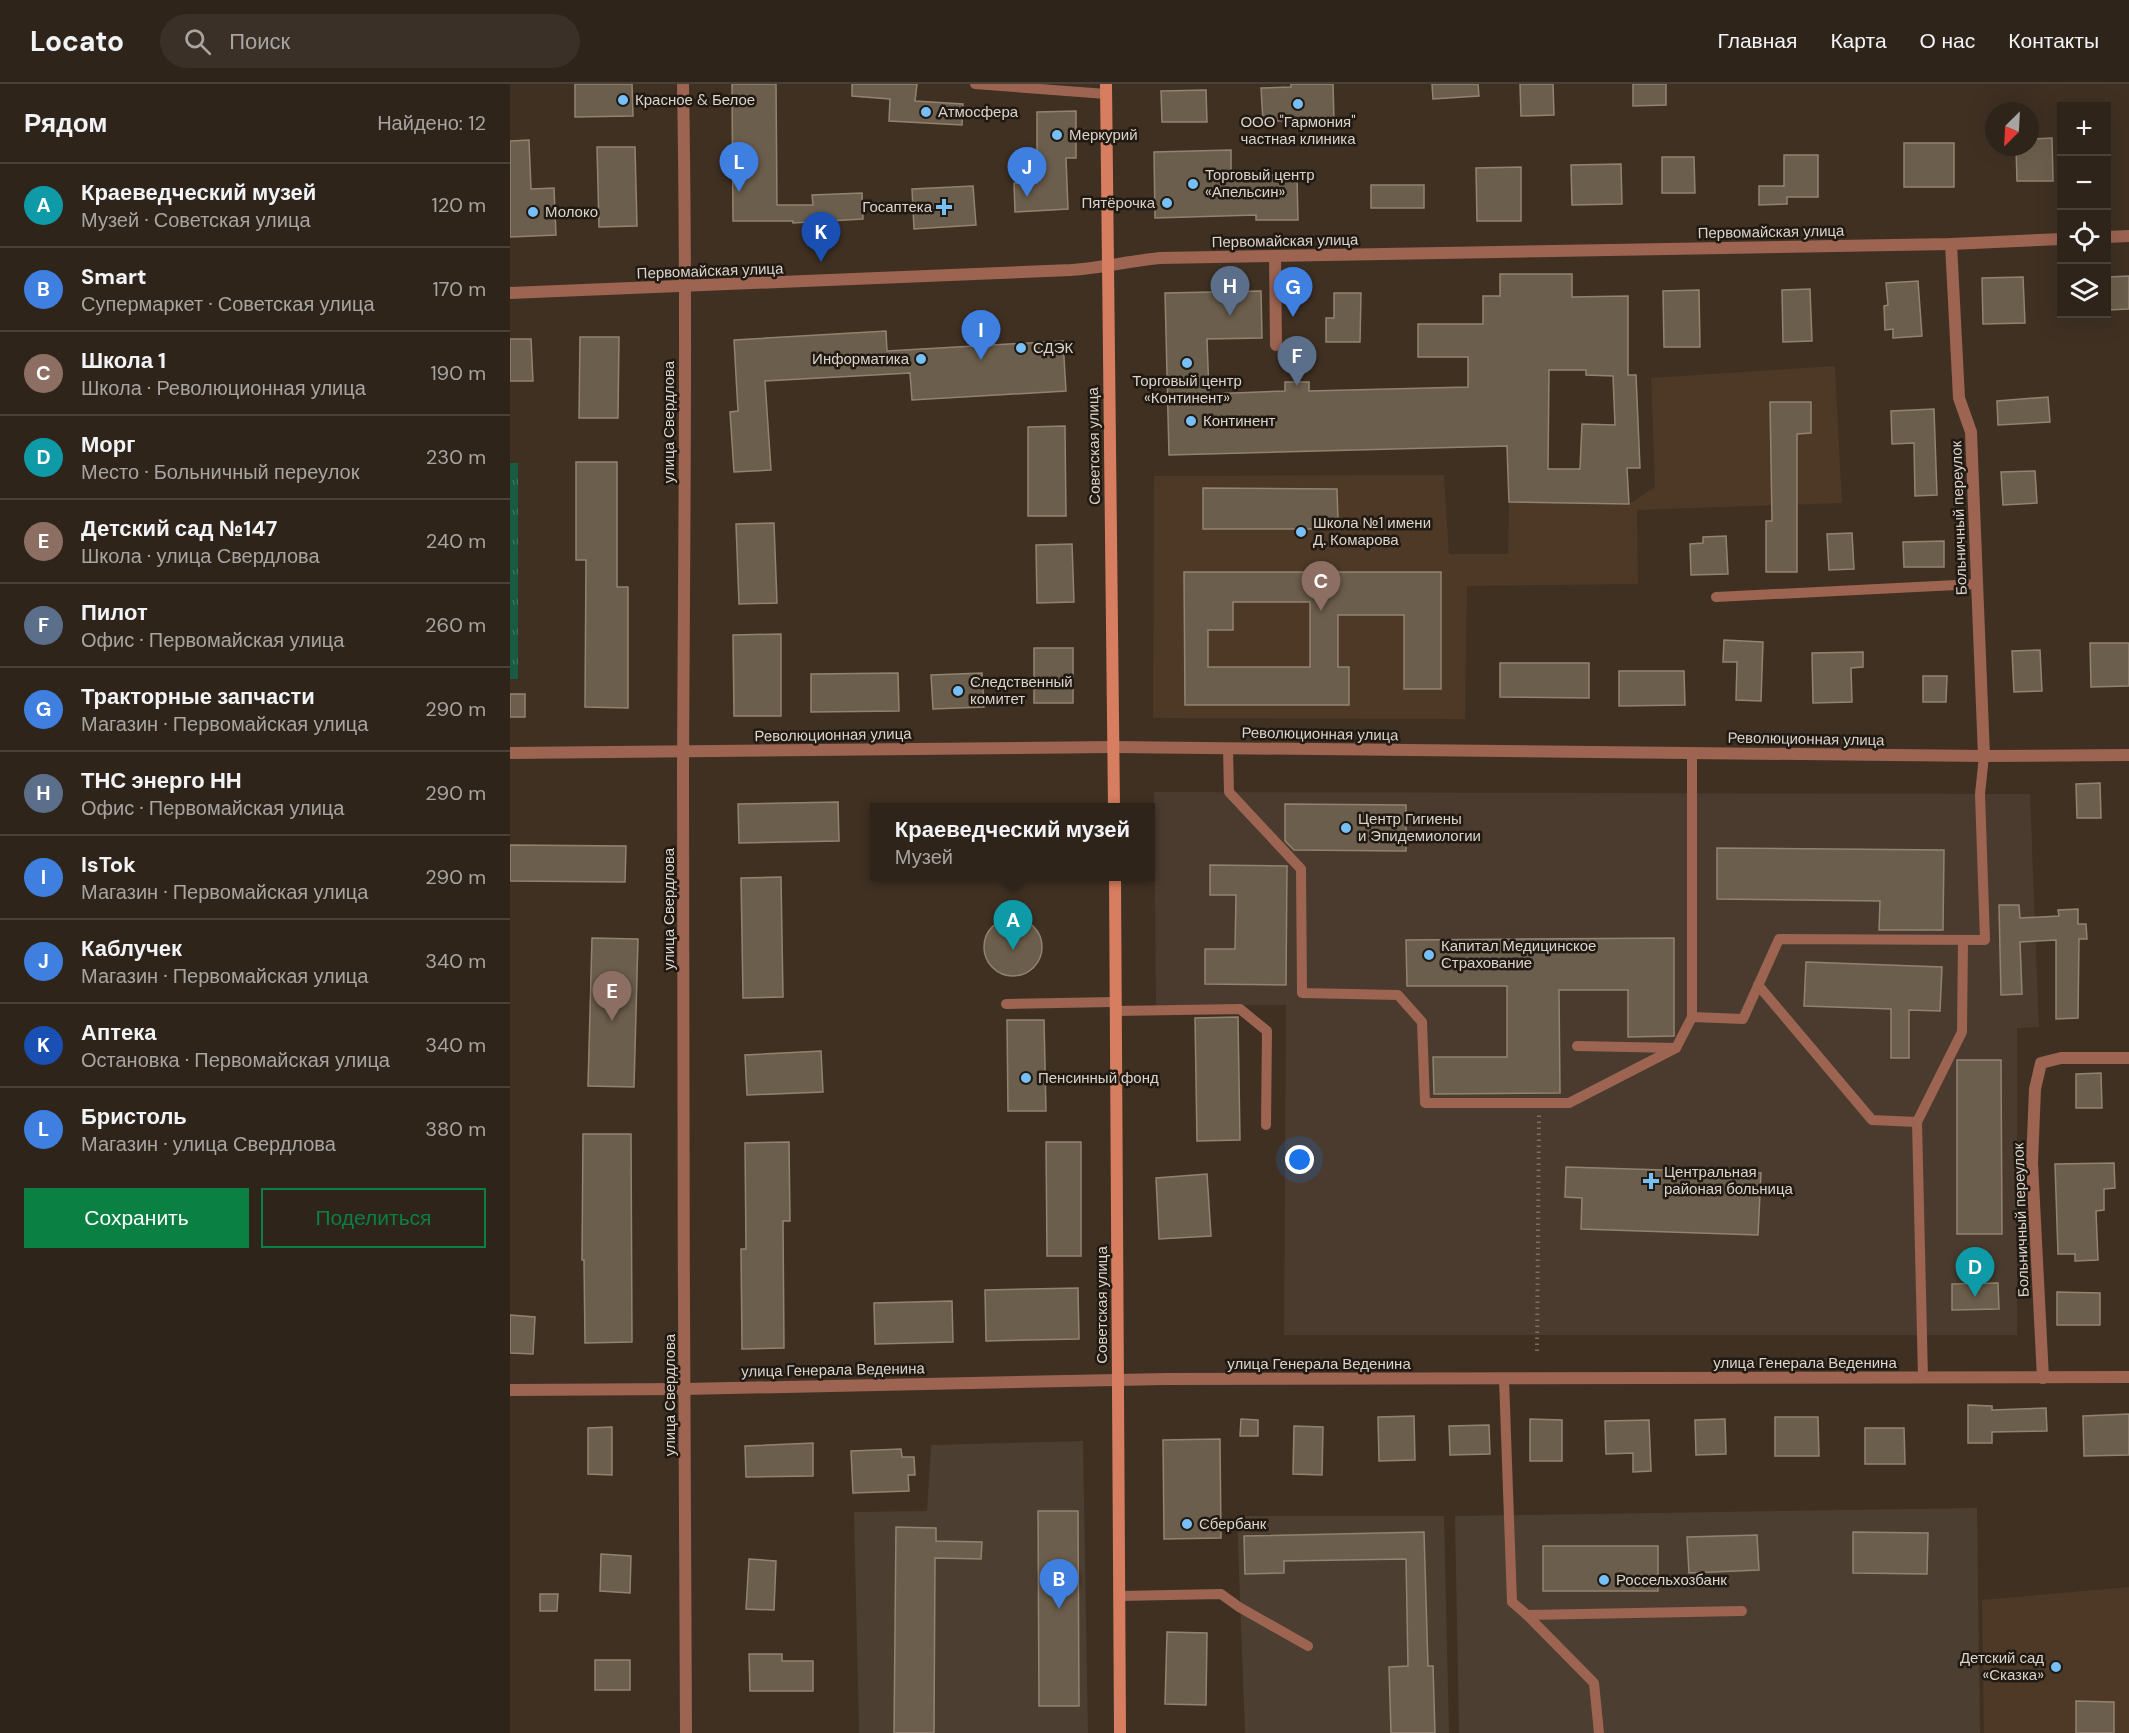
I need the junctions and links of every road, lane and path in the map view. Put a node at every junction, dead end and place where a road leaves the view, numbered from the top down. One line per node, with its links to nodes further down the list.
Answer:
1 (683, 84): 10 (street, улица Свердлова)
2 (975, 84): 3 (lane)
3 (1106, 89): 9 (street, Советская улица)
4 (2129, 236): 5 (street)
5 (2111, 237)
6 (2057, 239): 7 (street, Первомайская улица)
7 (1951, 244): 8 (street, Первомайская улица); 13 (street, Больничный переулок)
8 (1275, 256): 9 (street, Первомайская улица); 12 (street)
9 (1107, 267): 10 (street, Первомайская улица); 15 (street, Советская улица)
10 (684, 288): 11 (street, Первомайская улица); 17 (street, улица Свердлова)
11 (510, 293)
12 (1276, 345)
13 (1976, 584): 14 (lane); 21 (street, Больничный переулок)
14 (1716, 597)
15 (1114, 747): 16 (street, Революционная улица); 17 (street, Революционная улица); 22 (street, Советская улица)
16 (1228, 748): 19 (street, Революционная улица); 32 (lane)
17 (683, 752): 18 (street, Революционная улица); 41 (street, улица Свердлова)
18 (510, 753)
19 (1692, 753): 21 (street, Революционная улица); 28 (lane)
20 (2129, 755): 21 (street, Революционная улица)
21 (1984, 756): 24 (lane)
22 (1114, 803)
23 (1114, 881): 27 (street, Советская улица)
24 (1963, 940): 25 (lane); 33 (lane)
25 (1758, 985): 28 (lane); 33 (lane)
26 (1006, 1004): 27 (lane)
27 (1115, 1007): 34 (lane); 40 (street, Советская улица)
28 (1692, 1017): 30 (lane)
29 (1577, 1046): 30 (lane)
30 (1676, 1048): 32 (lane)
31 (2129, 1058): 38 (street, Больничный переулок)
32 (1539, 1103): 35 (path)
33 (1917, 1122): 37 (lane)
34 (1266, 1125)
35 (1537, 1351)
36 (2129, 1377): 38 (street, улица Генерала Веденина)
37 (1923, 1378): 38 (street, улица Генерала Веденина); 39 (street, улица Генерала Веденина)
38 (2043, 1378)
39 (1504, 1379): 40 (street, улица Генерала Веденина); 45 (lane)
40 (1118, 1380): 41 (street, улица Генерала Веденина); 43 (street, Советская улица)
41 (684, 1389): 42 (street, улица Генерала Веденина); 47 (street, улица Свердлова)
42 (510, 1390)
43 (1119, 1596): 46 (lane); 48 (street, Советская улица)
44 (1742, 1611): 45 (lane)
45 (1527, 1615): 49 (lane)
46 (1308, 1646)
47 (686, 1733)
48 (1120, 1733)
49 (1599, 1733)

